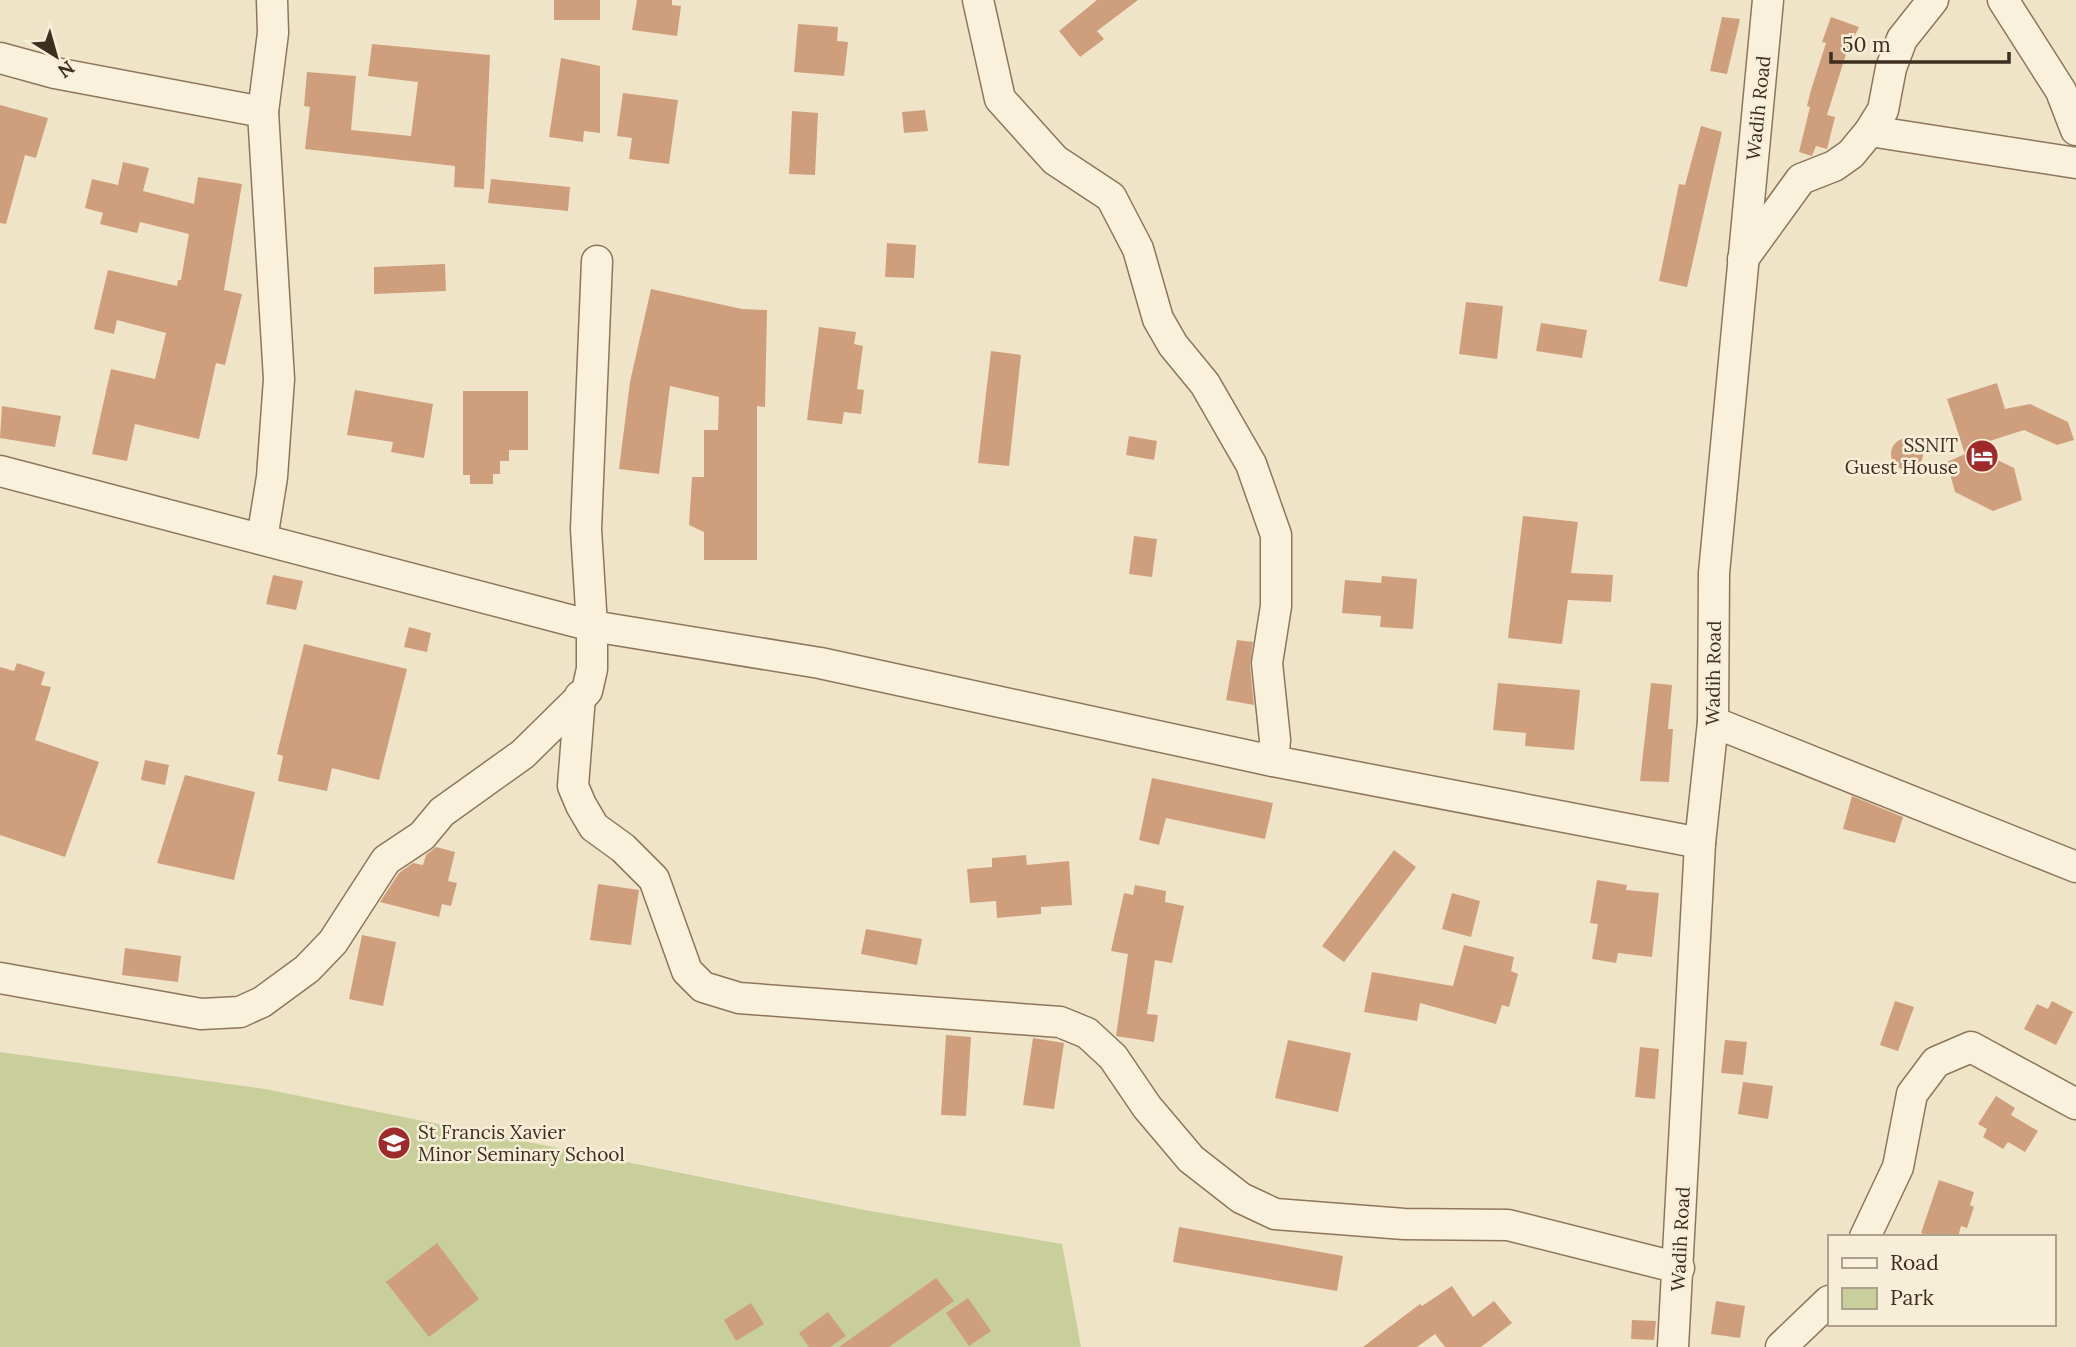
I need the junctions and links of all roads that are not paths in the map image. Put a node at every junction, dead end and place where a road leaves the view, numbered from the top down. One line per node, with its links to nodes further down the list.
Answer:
1 (272, 0): 7 (street)
2 (978, 0): 18 (street)
3 (1768, 0): 11 (street, Wadih Road)
4 (1933, 0): 9 (street)
5 (2003, 0): 8 (street)
6 (0, 58): 7 (street)
7 (263, 112): 14 (street)
8 (2076, 130)
9 (1870, 131): 10 (street); 11 (street)
10 (2076, 163)
11 (1743, 259): 17 (street, Wadih Road)
12 (597, 261): 15 (street)
13 (0, 471): 14 (street)
14 (262, 539): 15 (street)
15 (592, 626): 16 (street); 18 (street)
16 (580, 696): 21 (street); 24 (street)
17 (1713, 722): 19 (street, Wadih Road); 20 (street)
18 (1272, 761): 19 (street)
19 (1700, 843): 24 (street, Wadih Road)
20 (2076, 867)
21 (0, 978)
22 (2076, 1104): 23 (street)
23 (1866, 1235)
24 (1679, 1268): 26 (street, Wadih Road)
25 (1828, 1302): 27 (street)
26 (1673, 1347)
27 (1781, 1347)

